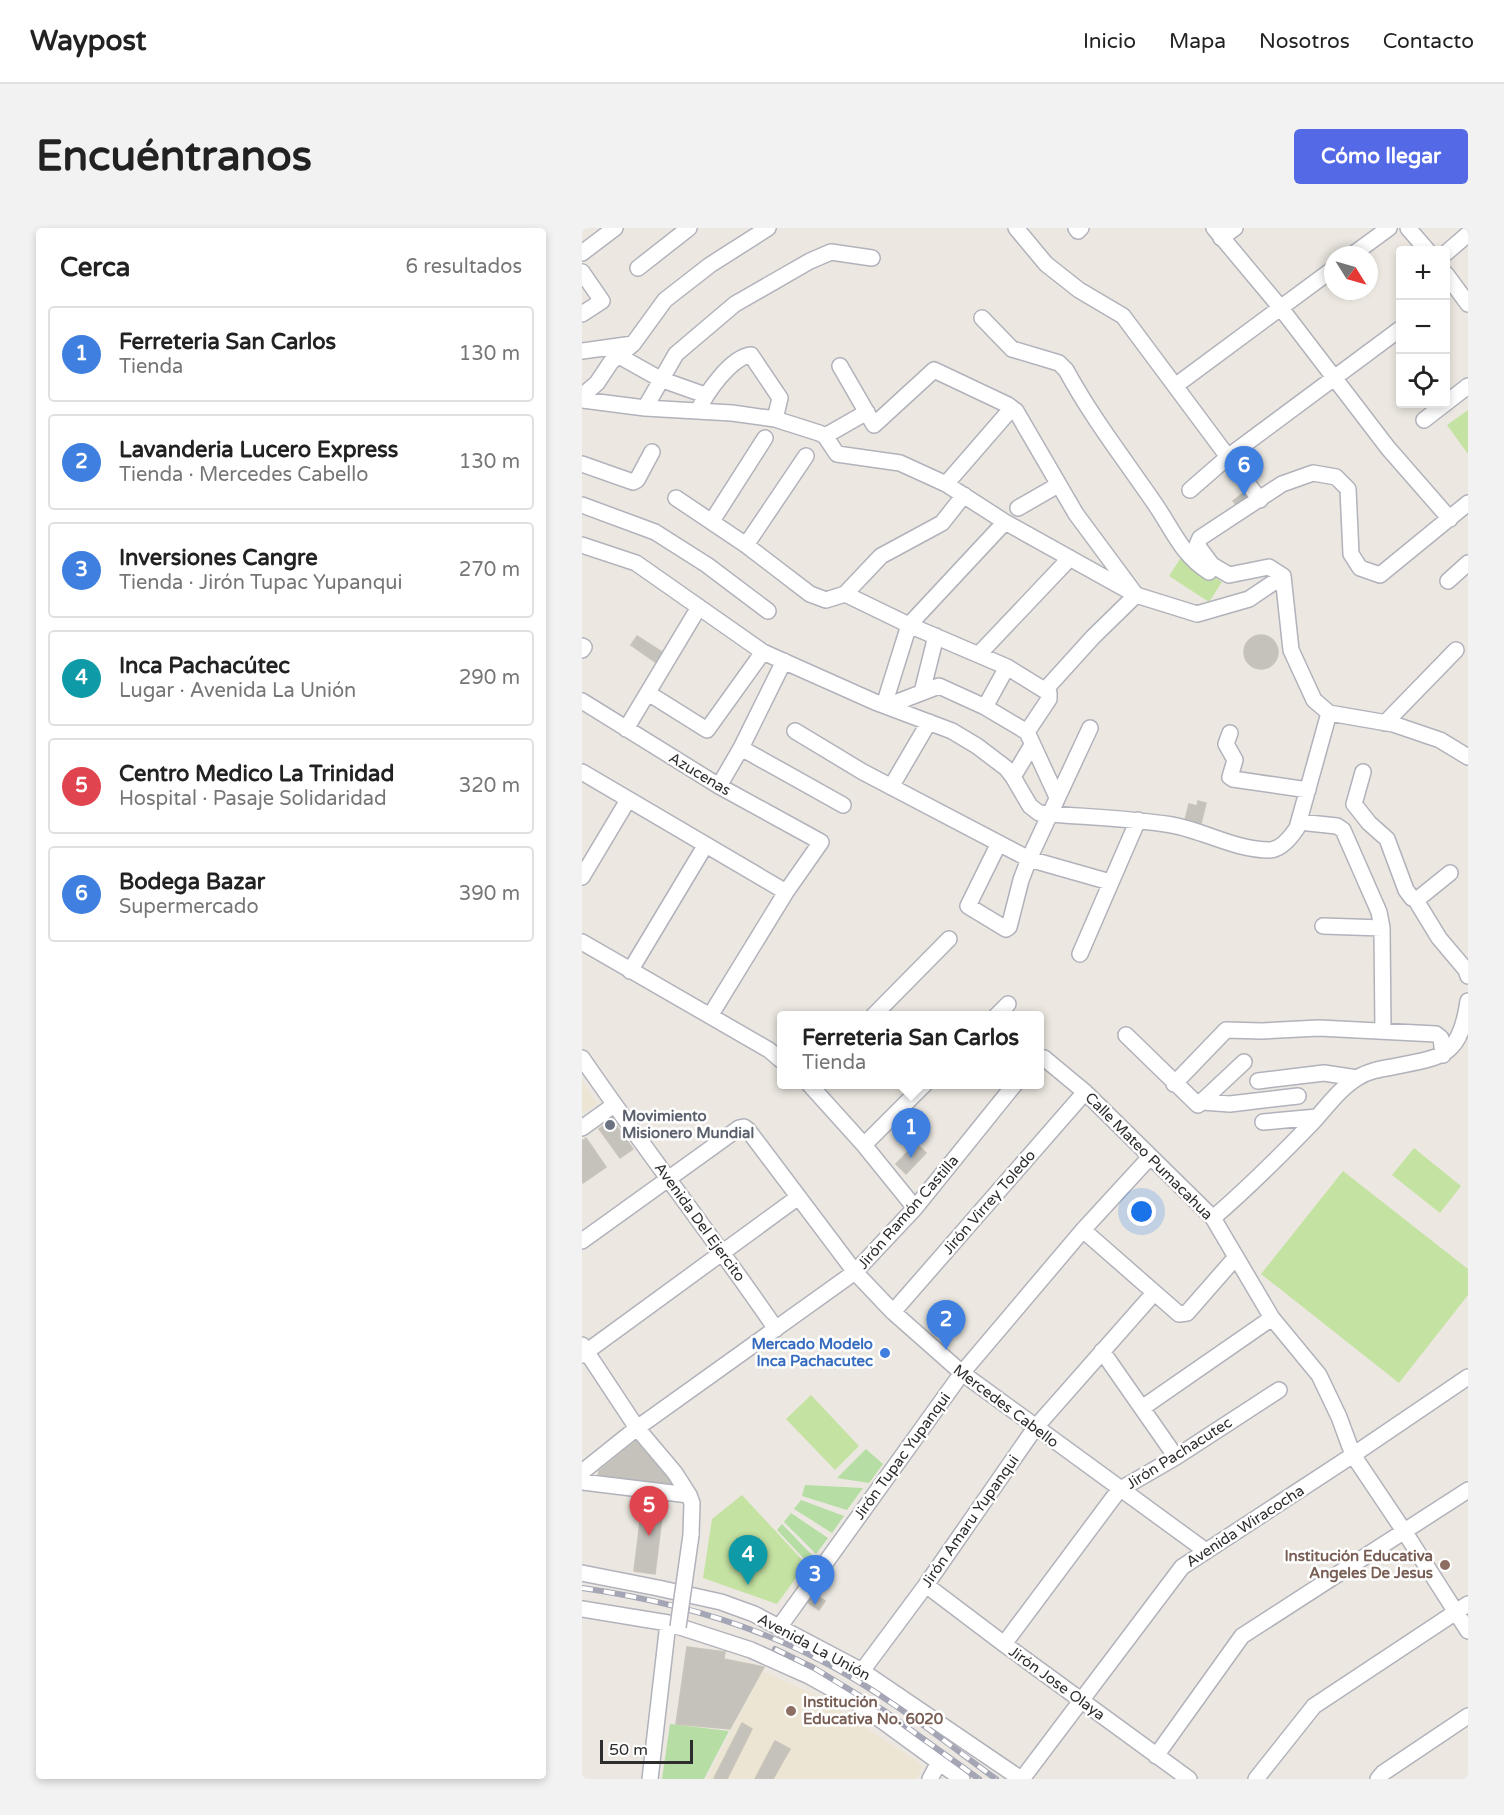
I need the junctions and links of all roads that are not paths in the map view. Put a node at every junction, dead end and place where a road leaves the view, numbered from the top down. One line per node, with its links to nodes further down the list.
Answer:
1 (615, 228): 13 (street)
2 (688, 228): 15 (street)
3 (768, 228): 24 (street)
4 (1016, 228): 30 (street)
5 (1235, 228): 8 (street)
6 (1389, 228): 10 (street)
7 (1408, 228): 11 (street)
8 (1218, 233): 20 (street)
9 (1468, 234): 12 (street)
10 (1364, 246)
11 (1424, 246)
12 (1450, 250)
13 (582, 253)
14 (872, 258): 28 (street)
15 (638, 268)
16 (582, 272): 21 (street)
17 (1324, 275): 20 (street)
18 (1450, 291): 19 (street)
19 (1468, 304)
20 (1280, 307): 29 (street); 30 (street)
21 (582, 314)
22 (982, 318): 62 (street)
23 (1396, 332): 29 (street)
24 (634, 342): 25 (street); 26 (street)
25 (582, 351)
26 (619, 356): 28 (street); 33 (street)
27 (840, 366): 38 (street)
28 (660, 379): 32 (street); 34 (street)
29 (1334, 379): 44 (street); 55 (street)
30 (1175, 386): 44 (street)
31 (1468, 386): 39 (street)
32 (705, 395): 36 (street); 37 (street)
33 (582, 398): 34 (street)
34 (645, 408): 36 (street)
35 (1012, 408): 38 (street); 46 (street); 47 (street)
36 (698, 411): 37 (street)
37 (775, 419): 40 (street)
38 (871, 419): 40 (street)
39 (1424, 420)
40 (825, 436): 46 (street)
41 (765, 438): 56 (street)
42 (652, 452): 45 (street)
43 (806, 456): 59 (street)
44 (1228, 456): 48 (street); 51 (street)
45 (582, 466)
46 (946, 484): 49 (street)
47 (1058, 485): 54 (street); 66 (street)
48 (1190, 490)
49 (964, 495): 57 (street); 65 (street)
50 (676, 498): 56 (street)
51 (1260, 500): 55 (street); 62 (street)
52 (1468, 503): 55 (street)
53 (582, 505): 68 (street)
54 (1018, 508)
55 (1450, 519)
56 (712, 521): 59 (street)
57 (1005, 522): 60 (street); 69 (street)
58 (582, 545): 67 (street)
59 (746, 545): 65 (street)
60 (1070, 558): 66 (street); 73 (street)
61 (1468, 563): 64 (street)
62 (1229, 575): 63 (street)
63 (1283, 576): 66 (street); 82 (street)
64 (1448, 581)
65 (845, 594): 69 (street)
66 (1137, 595): 76 (street)
67 (699, 607): 72 (street); 78 (street)
68 (768, 611)
69 (909, 625): 70 (street); 80 (street)
70 (936, 636): 73 (street); 77 (street)
71 (1456, 650): 84 (street)
72 (763, 652): 74 (street); 78 (street)
73 (980, 653): 75 (street)
74 (784, 661): 80 (street); 90 (street)
75 (1007, 667): 76 (street); 81 (street)
76 (1045, 690): 89 (street)
77 (922, 692): 80 (street); 81 (street)
78 (648, 693): 86 (street)
79 (582, 701): 86 (street, Azucenas)
80 (886, 706): 83 (street)
81 (985, 706): 89 (street)
82 (1329, 713): 84 (street); 97 (street)
83 (929, 722): 94 (street); 96 (street)
84 (1385, 723): 91 (street)
85 (1090, 728): 98 (street)
86 (626, 729): 95 (street, Azucenas)
87 (795, 731): 96 (street)
88 (1230, 733): 97 (street)
89 (1030, 739): 94 (street); 98 (street)
90 (741, 748): 95 (street); 100 (street)
91 (1468, 757)
92 (582, 772): 99 (street)
93 (1363, 772): 111 (street)
94 (1013, 777): 101 (street)
95 (718, 786): 110 (street, Azucenas)
96 (891, 787): 104 (street)
97 (1308, 790): 103 (street)
98 (1057, 797): 101 (street)
99 (628, 800): 105 (street); 108 (street)
100 (843, 805)
101 (1050, 814): 102 (street); 106 (street)
102 (1138, 820): 103 (street); 109 (street)
103 (1299, 822): 113 (street)
104 (999, 843): 106 (street); 106 (street)
105 (705, 846): 110 (street); 117 (street)
106 (1029, 858): 109 (street)
107 (1450, 873): 111 (street)
108 (582, 877)
109 (1110, 882): 116 (street)
110 (786, 892): 123 (street)
111 (1419, 898): 118 (street)
112 (1323, 926): 113 (street)
113 (1382, 928): 124 (street)
114 (949, 939): 121 (street)
115 (582, 942): 117 (street)
116 (1080, 954)
117 (630, 971): 123 (street)
118 (1468, 976)
119 (1468, 1001): 126 (street)
120 (1008, 1004): 122 (street)
121 (878, 1011)
122 (1001, 1011)
123 (710, 1016): 127 (street)
124 (1383, 1031): 126 (street); 133 (street)
125 (1126, 1035): 133 (street)
126 (1443, 1055): 131 (street)
127 (777, 1057)
128 (582, 1058): 140 (street, Avenida Del Ejercito)
129 (1044, 1059): 137 (street, Calle Mateo Pumacahua)
130 (1244, 1062): 139 (street)
131 (1357, 1078): 132 (street); 141 (street)
132 (1257, 1081)
133 (1174, 1084): 139 (street)
134 (814, 1089): 144 (street)
135 (920, 1089): 144 (street)
136 (1011, 1089): 148 (street, Jirón Ramón Castilla)
137 (1085, 1092): 145 (street, Calle Mateo Pumacahua); 156 (street, Jirón Virrey Toledo)
138 (1298, 1096): 139 (street)
139 (1202, 1102)
140 (614, 1105): 143 (street); 146 (street, Avenida Del Ejercito)
141 (1317, 1117): 142 (street); 149 (street)
142 (1263, 1122)
143 (582, 1128)
144 (864, 1145): 148 (street)
145 (1150, 1157): 149 (street, Calle Mateo Pumacahua); 150 (street, Jirón Tupac Yupanqui)
146 (668, 1178): 147 (street, Mercedes Cabello); 151 (street); 152 (street, Avenida Del Ejercito)
147 (797, 1198): 152 (street); 154 (street, Mercedes Cabello)
148 (915, 1209): 154 (street, Jirón Ramón Castilla)
149 (1213, 1218): 153 (street, Calle Mateo Pumacahua)
150 (1083, 1230): 155 (street); 161 (street, Jirón Tupac Yupanqui)
151 (582, 1241)
152 (723, 1251): 158 (street, Avenida Del Ejercito); 159 (street)
153 (1236, 1257): 155 (street); 157 (street, Calle Mateo Pumacahua)
154 (855, 1272): 156 (street, Mercedes Cabello); 158 (street, Jirón Ramón Castilla)
155 (1154, 1293): 160 (street, Jirón Amaru Yupanqui)
156 (893, 1312): 161 (street, Mercedes Cabello)
157 (1272, 1317): 164 (street); 167 (street, Calle Mateo Pumacahua)
158 (776, 1329): 165 (street, Jirón Ramón Castilla)
159 (584, 1351): 165 (street)
160 (1102, 1351): 164 (street); 166 (street, Jirón Amaru Yupanqui)
161 (962, 1373): 166 (street, Mercedes Cabello); 181 (street, Jirón Tupac Yupanqui)
162 (1468, 1377): 167 (street, Avenida Wiracocha)
163 (1279, 1390): 168 (street, Jirón Pachacutec)
164 (1142, 1408): 168 (street)
165 (637, 1428): 169 (street, Jirón Ramón Castilla); 173 (street)
166 (1035, 1428): 171 (street, Mercedes Cabello); 177 (street, Jirón Amaru Yupanqui)
167 (1353, 1455): 174 (street, Calle Mateo Pumacahua); 175 (street, Avenida Wiracocha)
168 (1176, 1457): 171 (street, Jirón Pachacutec)
169 (582, 1472)
170 (582, 1482): 173 (street)
171 (1119, 1490): 175 (street, Mercedes Cabello); 183 (street, Jirón Pachacutec)
172 (1468, 1490): 174 (street)
173 (689, 1495): 180 (street, bridge)
174 (1404, 1531): 178 (street, Calle Mateo Pumacahua); 187 (street)
175 (1206, 1551): 185 (street, Avenida Wiracocha)
176 (582, 1573): 181 (street, Avenida La Unión)
177 (926, 1585): 183 (street, Jirón Jose Olaya); 184 (street, Jirón Amaru Yupanqui)
178 (1462, 1608): 182 (street, Calle Mateo Pumacahua); 195 (street)
179 (582, 1609): 180 (street, Avenida La Unión)
180 (673, 1625): 188 (street, Avenida La Unión); 189 (street); 190 (street)
181 (780, 1626): 184 (street, Avenida La Unión)
182 (1468, 1631)
183 (1004, 1644): 185 (street, Jirón Jose Olaya)
184 (862, 1671): 193 (street, Avenida La Unión)
185 (1080, 1701): 187 (street, Jirón Jose Olaya); 193 (street, Avenida Wiracocha)
186 (1468, 1716): 196 (street)
187 (1156, 1756): 194 (street, Jirón Jose Olaya)
188 (939, 1762): 191 (street); 192 (street, Avenida La Unión)
189 (650, 1779)
190 (657, 1779)
191 (930, 1779)
192 (962, 1779)
193 (1021, 1779)
194 (1189, 1779)
195 (1256, 1779)
196 (1378, 1779)

